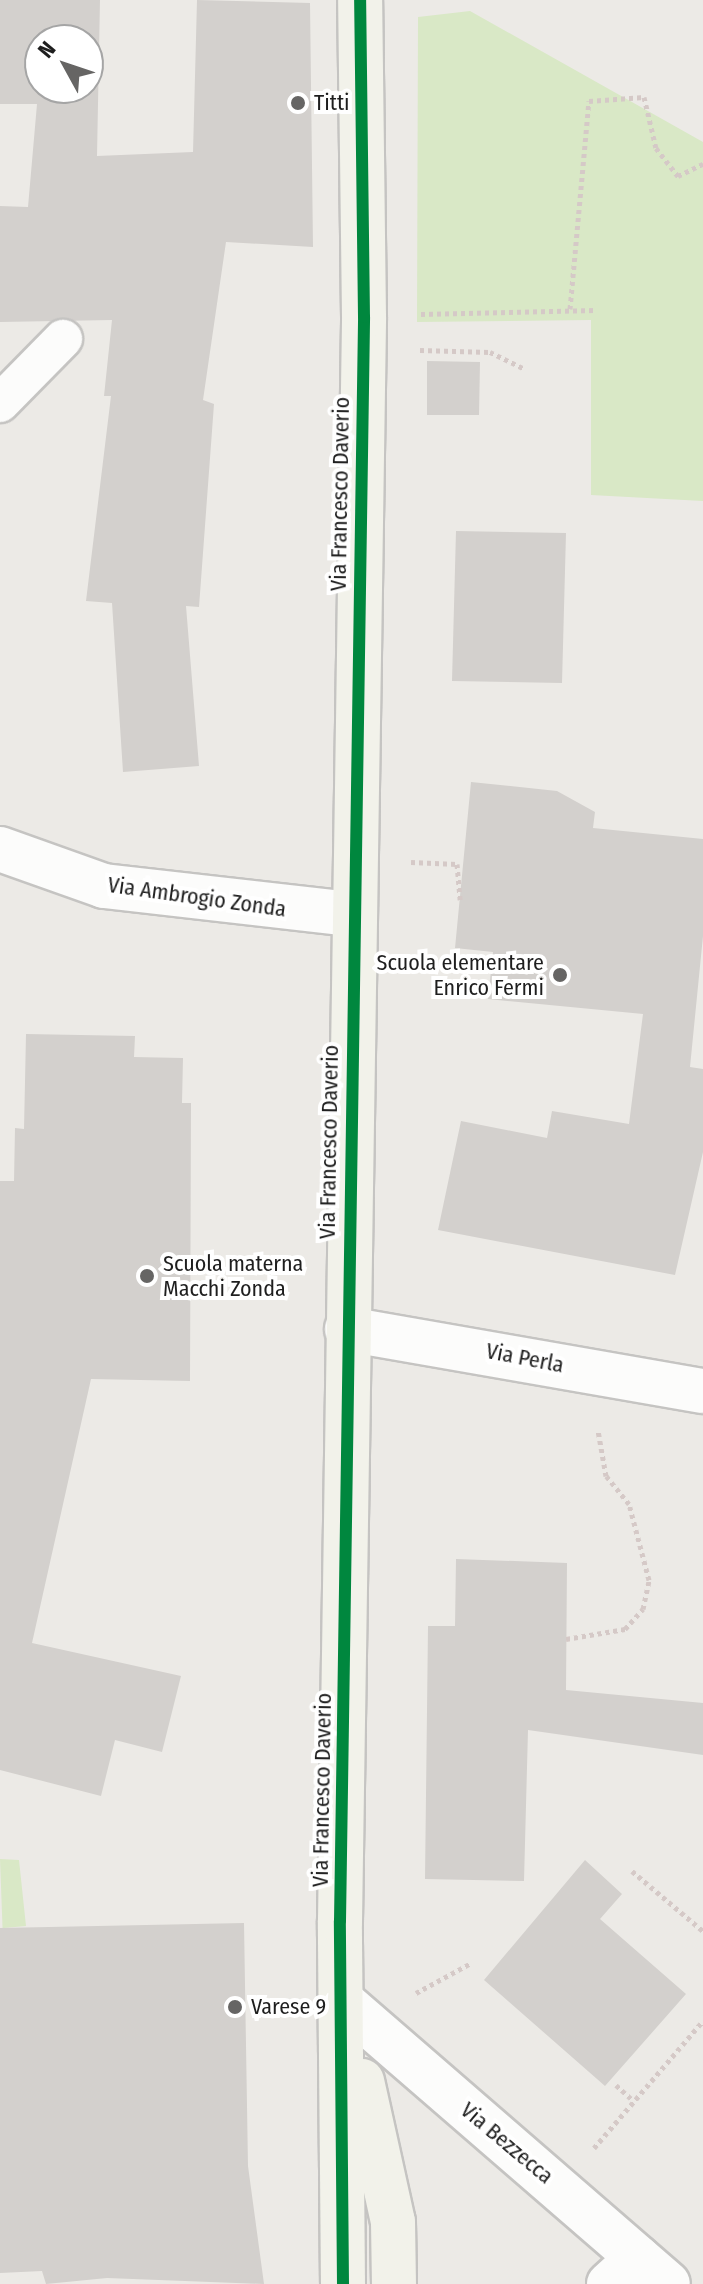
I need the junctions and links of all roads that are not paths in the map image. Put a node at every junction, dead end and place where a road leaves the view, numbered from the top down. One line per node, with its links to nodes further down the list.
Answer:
1 (360, 0): 5 (street, Via Francesco Daverio)
2 (63, 339): 3 (lane)
3 (0, 403)
4 (0, 849): 5 (street, Via Ambrogio Zonda)
5 (351, 914): 6 (street, Via Francesco Daverio)
6 (347, 1329): 7 (street, Via Perla); 8 (street, Via Francesco Daverio)
7 (703, 1391)
8 (345, 2004): 9 (street, Via Bezzecca); 10 (street, Via Francesco Daverio); 11 (street, Via Francesco Daverio)
9 (638, 2275)
10 (343, 2284)
11 (394, 2284)

